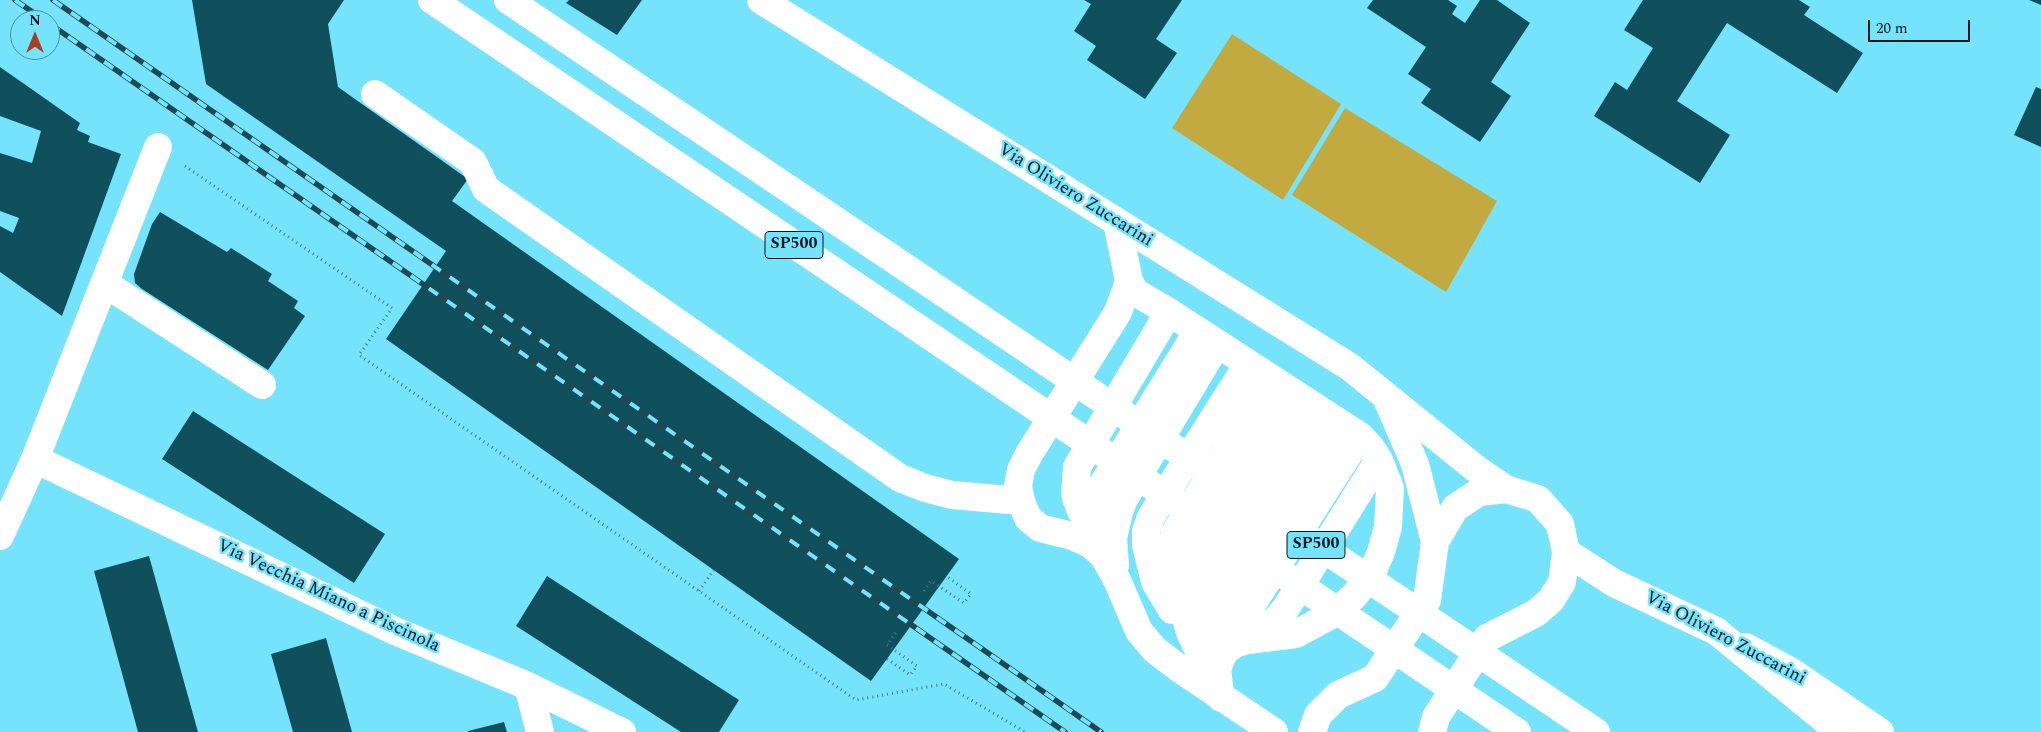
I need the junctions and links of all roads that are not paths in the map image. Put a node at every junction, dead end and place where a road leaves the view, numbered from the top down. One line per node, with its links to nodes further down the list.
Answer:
1 (432, 0): 36 (main road, SP500)
2 (508, 0): 37 (main road, SP500)
3 (761, 0): 6 (main road, Via Oliviero Zuccarini)
4 (375, 94): 20 (main road)
5 (158, 147): 8 (main road)
6 (1117, 222): 7 (main road); 14 (main road, Via Oliviero Zuccarini)
7 (1130, 281): 9 (main road); 20 (main road)
8 (104, 283): 13 (main road); 17 (main road)
9 (1169, 312): 10 (main road); 21 (main road)
10 (1208, 338): 11 (main road); 21 (main road); 26 (main road)
11 (1248, 364): 12 (main road); 28 (main road)
12 (1271, 379): 15 (main road); 28 (main road)
13 (262, 385)
14 (1386, 396): 19 (main road, Via Oliviero Zuccarini); 23 (main road, Via Oliviero Zuccarini)
15 (1315, 407): 16 (main road); 28 (main road); 29 (main road)
16 (1360, 436): 18 (main road); 29 (main road)
17 (35, 459): 22 (main road); 30 (main road, Via Vecchia Miano a Piscinola)
18 (1379, 460): 29 (main road); 29 (main road)
19 (1506, 489): 23 (main road, Via Oliviero Zuccarini); 24 (main road, Via Oliviero Zuccarini)
20 (1021, 501): 25 (main road)
21 (1094, 527): 25 (main road)
22 (0, 536)
23 (1435, 542): 34 (main road, Via Oliviero Zuccarini)
24 (1566, 552): 27 (main road, Via Oliviero Zuccarini); 35 (main road, Via Oliviero Zuccarini)
25 (1103, 555): 26 (main road)
26 (1117, 580): 29 (main road)
27 (1716, 631): 38 (main road); 39 (main road, Via Oliviero Zuccarini)
28 (1190, 632): 29 (main road)
29 (1224, 665): 33 (main road)
30 (528, 686): 31 (main road); 32 (main road, Via Vecchia Miano a Piscinola)
31 (540, 732)
32 (622, 732)
33 (1274, 732)
34 (1312, 732)
35 (1432, 732)
36 (1517, 732)
37 (1596, 732)
38 (1840, 732)
39 (1880, 732)

